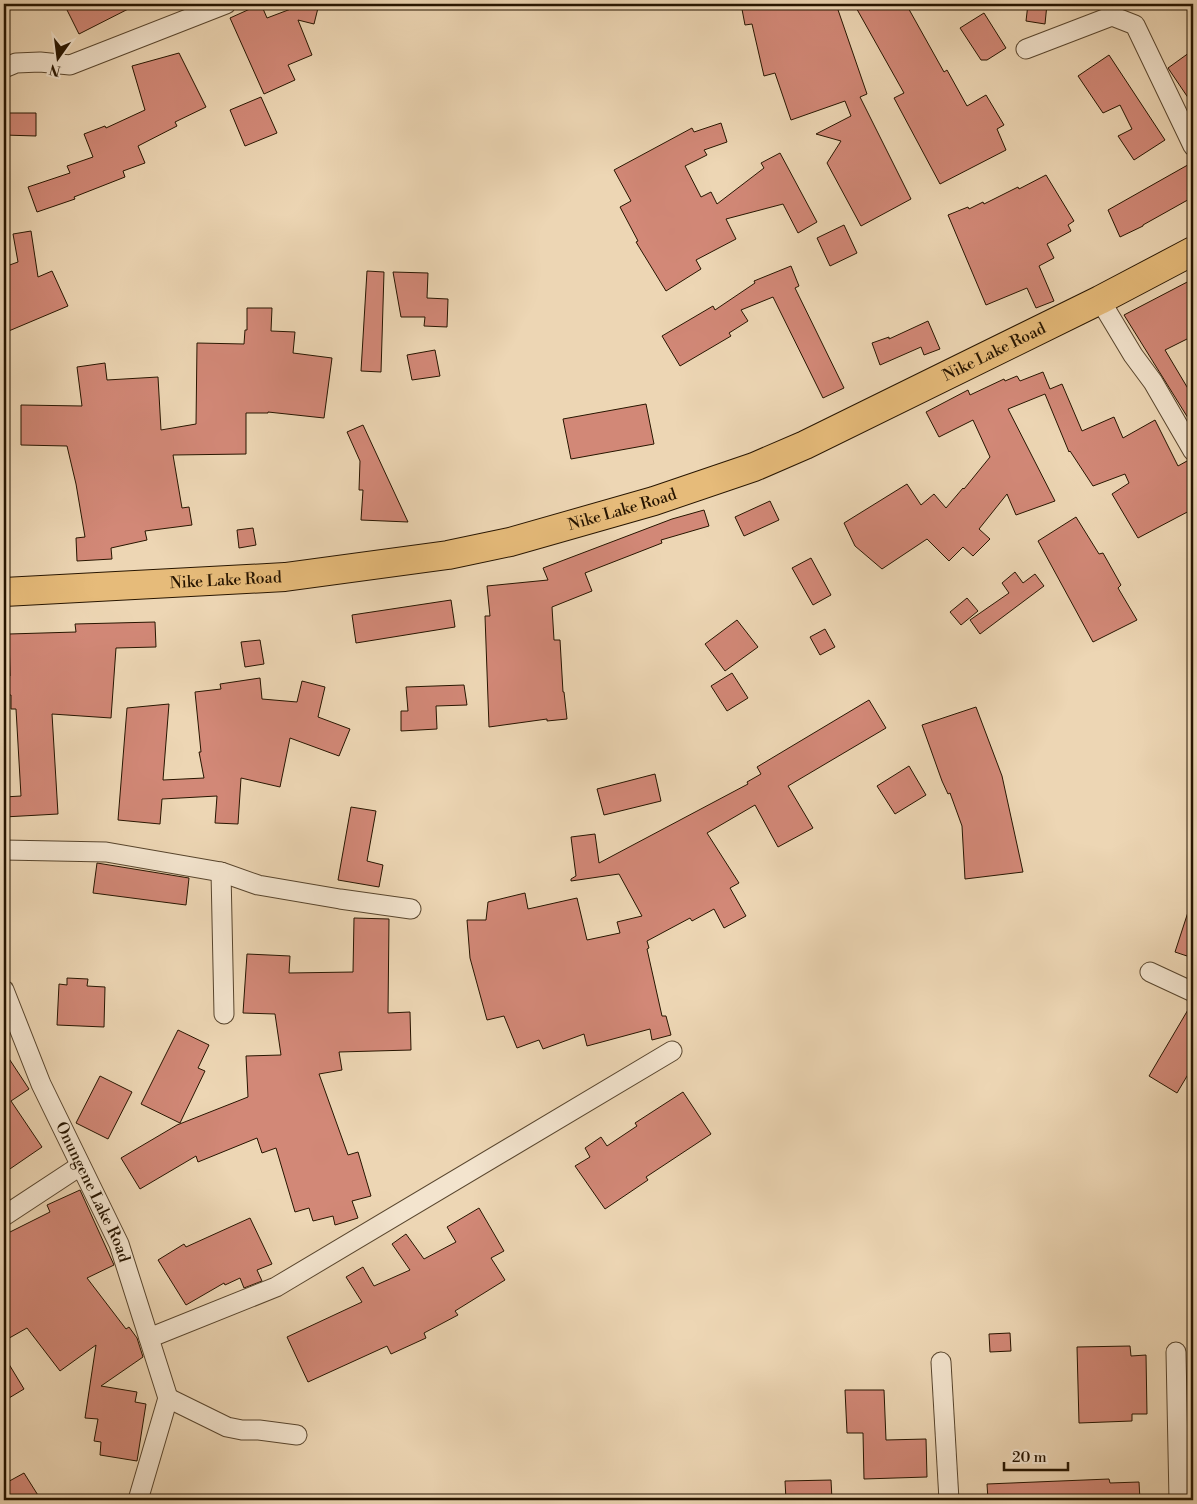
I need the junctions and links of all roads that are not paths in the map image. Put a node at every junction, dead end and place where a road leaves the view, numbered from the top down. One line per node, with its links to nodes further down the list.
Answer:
1 (226, 4): 3 (street)
2 (1026, 49): 4 (street)
3 (4, 68)
4 (1193, 146)
5 (1193, 251): 6 (main road, Nike Lake Road)
6 (1100, 300): 7 (street); 8 (main road, Nike Lake Road)
7 (1193, 451)
8 (4, 592)
9 (4, 850): 10 (street)
10 (221, 872): 11 (street); 15 (street)
11 (411, 909)
12 (1150, 972): 14 (street)
13 (4, 990): 17 (street, Onungene Lake Road)
14 (1193, 992)
15 (224, 1014)
16 (672, 1051): 19 (street)
17 (80, 1166): 18 (street); 19 (street, Onungene Lake Road)
18 (4, 1216)
19 (149, 1338): 22 (street, Onungene Lake Road)
20 (1176, 1352): 26 (street)
21 (941, 1362): 25 (street)
22 (168, 1398): 23 (street); 24 (street)
23 (297, 1435)
24 (138, 1500)
25 (949, 1500)
26 (1180, 1500)

